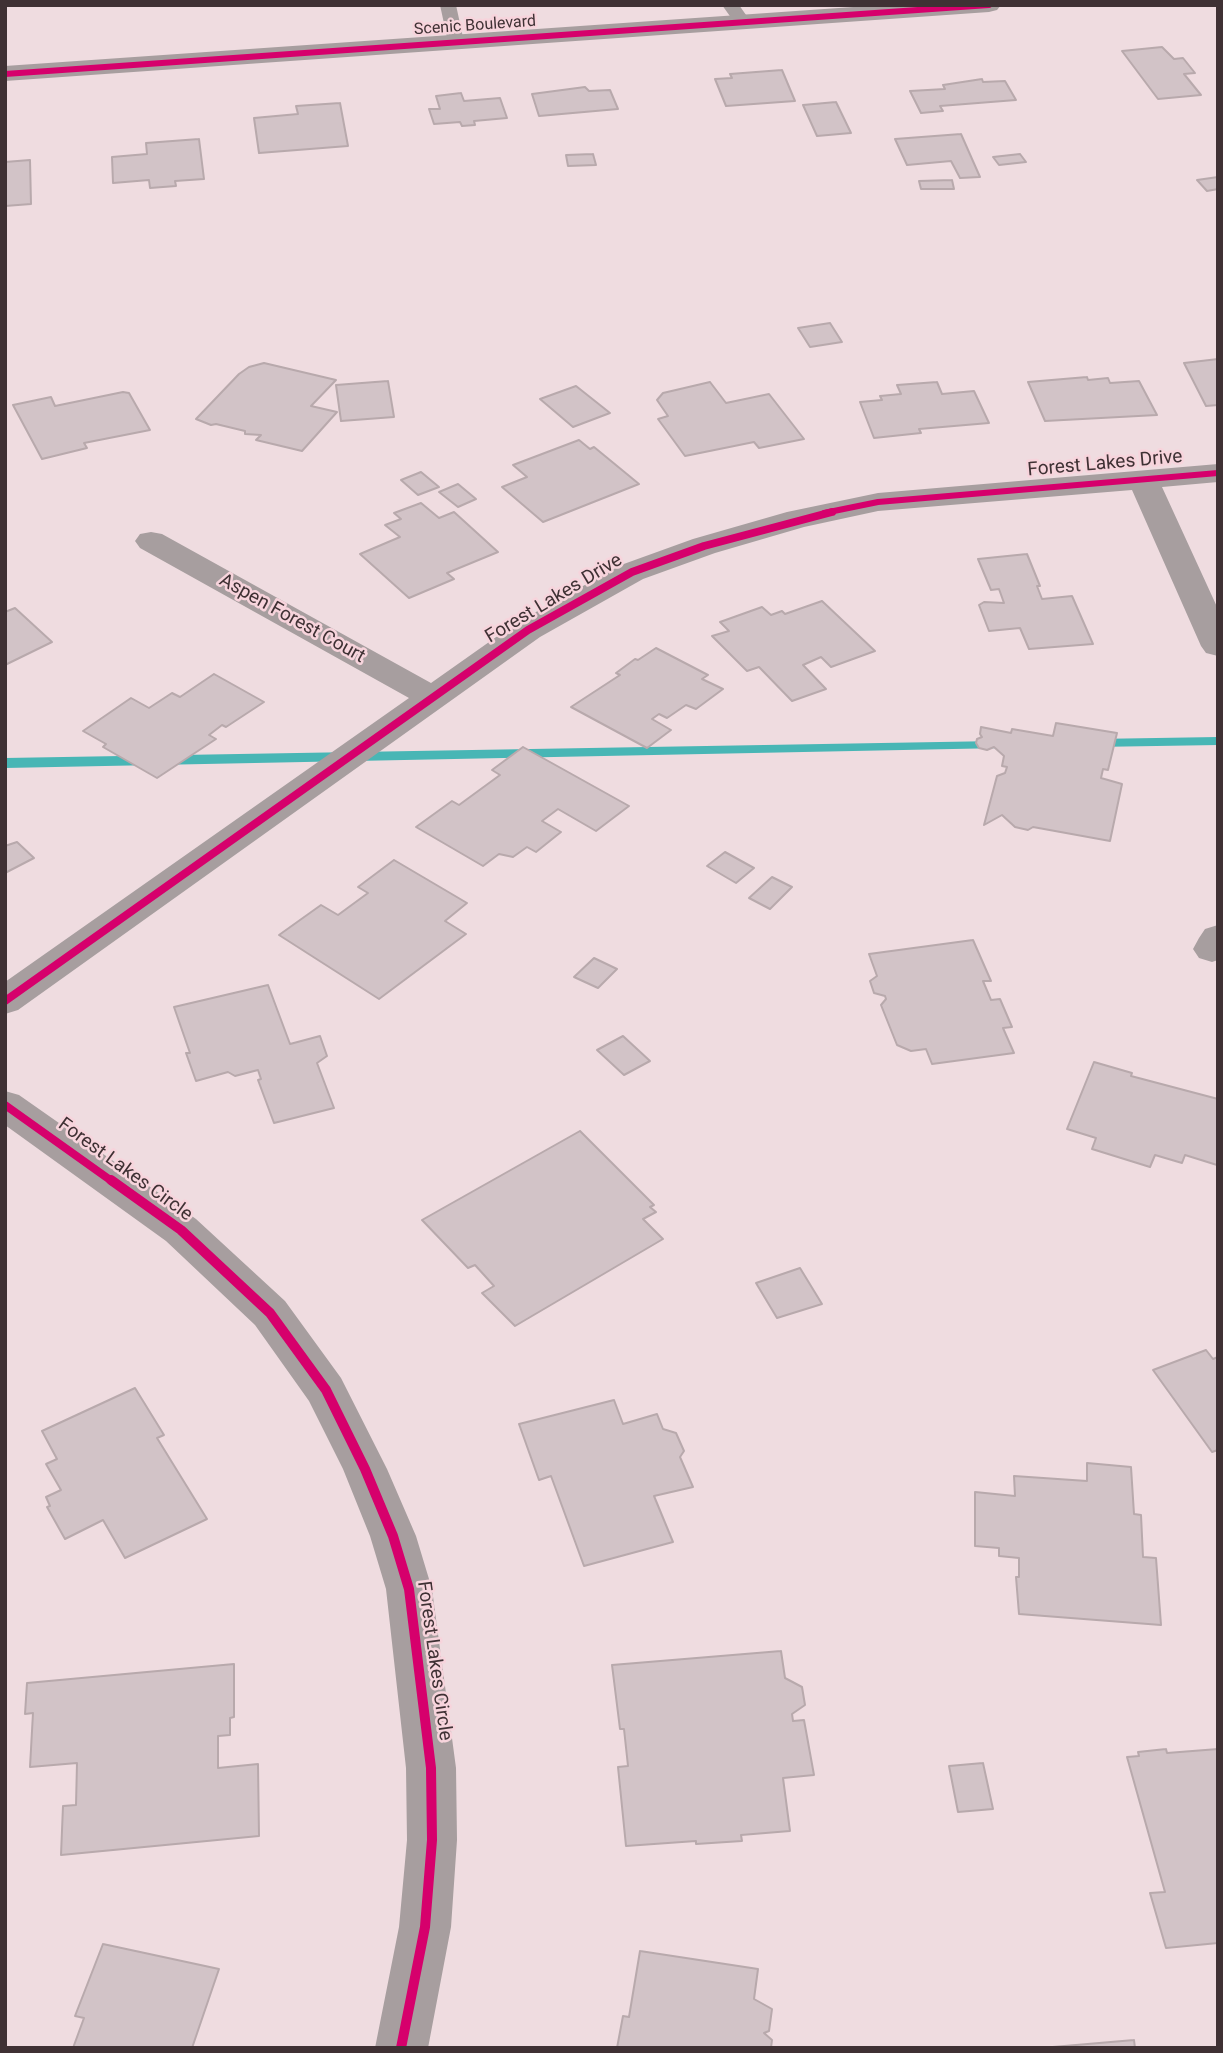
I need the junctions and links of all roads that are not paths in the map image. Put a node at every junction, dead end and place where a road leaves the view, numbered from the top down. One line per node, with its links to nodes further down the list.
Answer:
1 (448, 5): 4 (lane)
2 (989, 5): 3 (street, Scenic Boulevard)
3 (737, 13): 4 (street, Scenic Boulevard)
4 (456, 42): 5 (street, Scenic Boulevard)
5 (5, 74)
6 (1218, 473): 7 (street, Forest Lakes Drive)
7 (1143, 479): 9 (street); 10 (street, Forest Lakes Drive)
8 (151, 541): 10 (street, Aspen Forest Court)
9 (1218, 646)
10 (432, 697): 11 (street, Forest Lakes Drive)
11 (5, 1001)
12 (5, 1105): 13 (street, Forest Lakes Circle)
13 (401, 2048)

